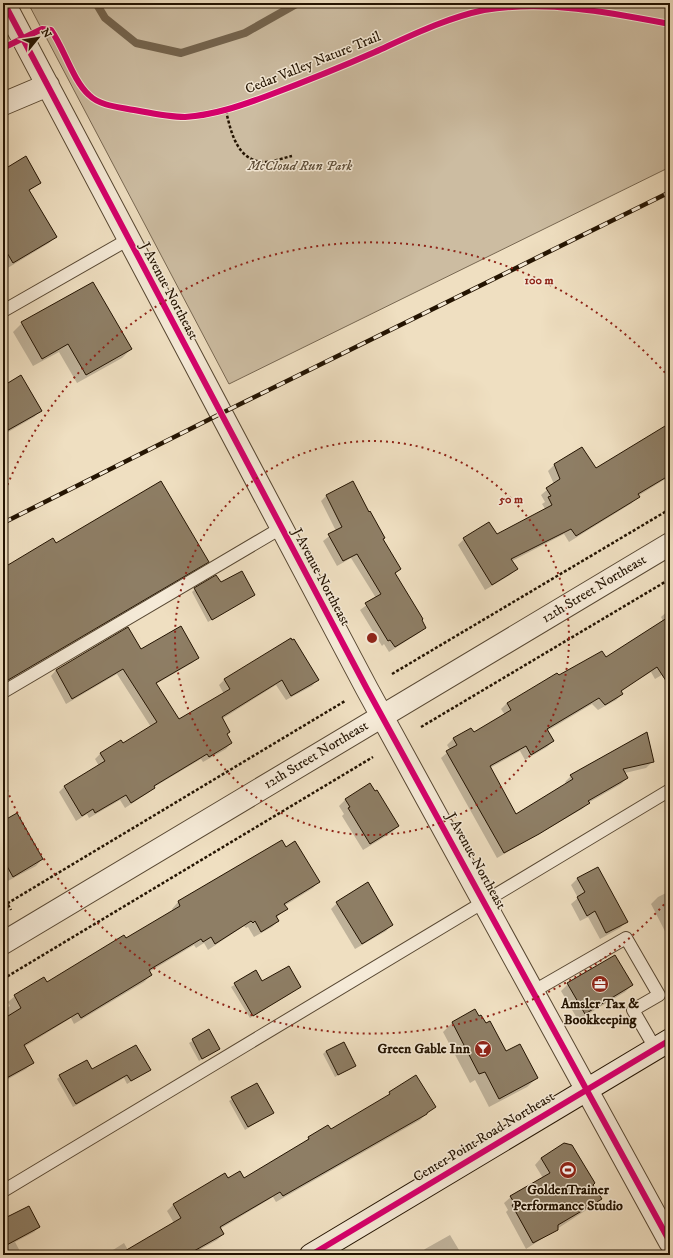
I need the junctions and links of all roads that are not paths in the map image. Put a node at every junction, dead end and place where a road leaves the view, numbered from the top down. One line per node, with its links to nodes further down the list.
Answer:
1 (4, 3): 2 (street, J Avenue Northeast)
2 (48, 85): 3 (street); 4 (street, J Avenue Northeast)
3 (3, 104)
4 (128, 239): 5 (lane); 6 (street, J Avenue Northeast)
5 (3, 311)
6 (281, 528): 8 (lane); 9 (street, J Avenue Northeast)
7 (670, 544): 9 (street, 12th Street Northeast)
8 (3, 692)
9 (382, 716): 11 (street, J Avenue Northeast); 12 (street, 12th Street Northeast)
10 (670, 790): 11 (lane)
11 (484, 902): 13 (street, J Avenue Northeast); 16 (lane)
12 (3, 943)
13 (534, 991): 14 (lane); 15 (street, J Avenue Northeast)
14 (663, 1044): 15 (street, Center Point Road Northeast)
15 (587, 1089): 17 (street, J Avenue Northeast); 18 (street, Center Point Road Northeast)
16 (3, 1191)
17 (670, 1242)
18 (310, 1255)

